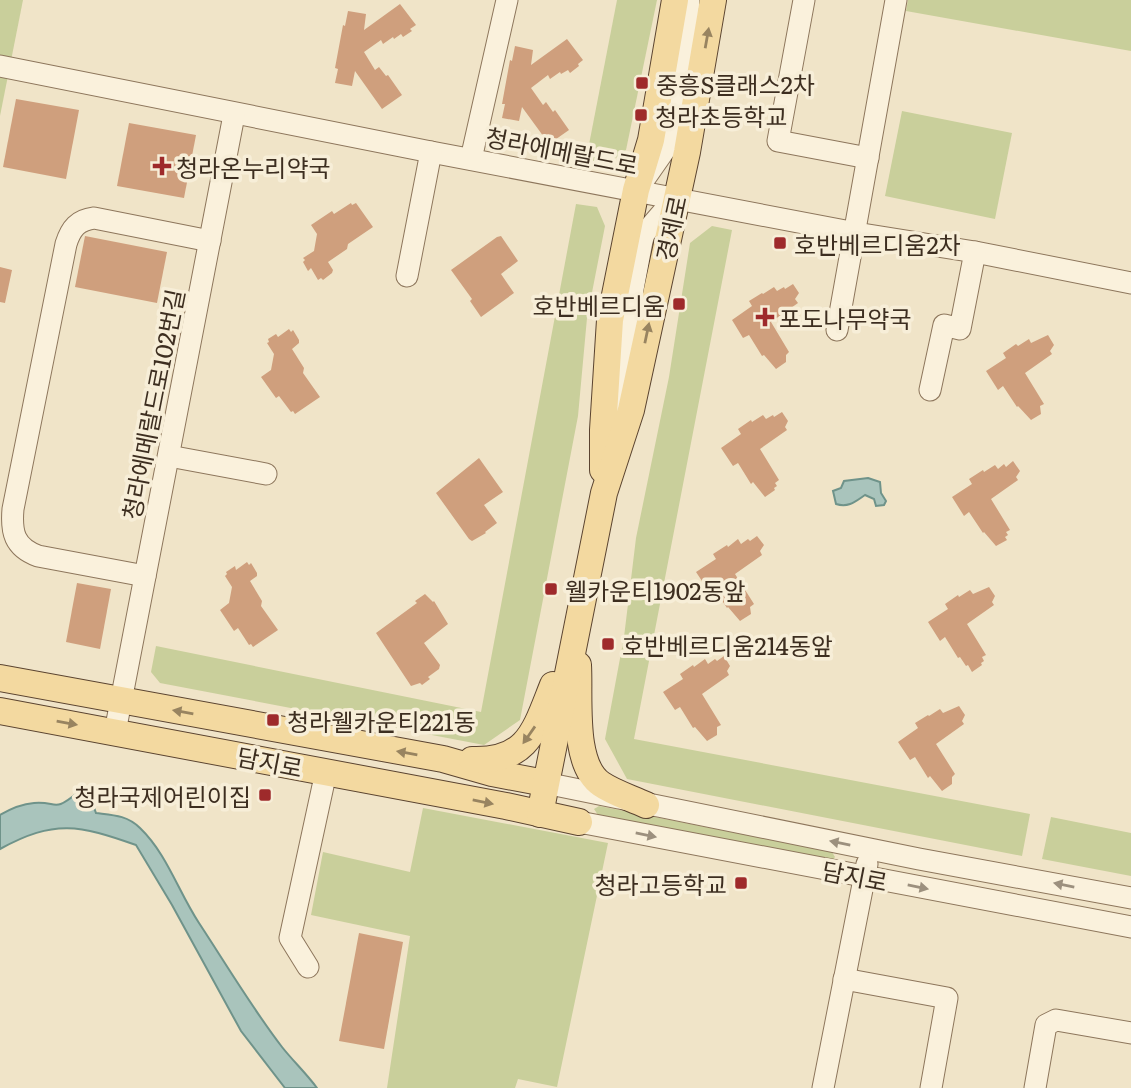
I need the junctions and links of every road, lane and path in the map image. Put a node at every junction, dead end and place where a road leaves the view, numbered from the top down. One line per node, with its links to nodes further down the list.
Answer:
1 (507, 0): 11 (street)
2 (676, 0): 12 (main road, 경제로)
3 (689, 0): 12 (street)
4 (713, 0): 13 (main road, 경제로, one-way to 4)
5 (804, 0): 10 (street)
6 (896, 0): 10 (street)
7 (0, 66): 8 (street, 청라에메랄드로)
8 (234, 115): 9 (street, 청라에메랄드로); 15 (street, 청라에메랄드로102번길)
9 (431, 152): 11 (street, 청라에메랄드로); 17 (street)
10 (868, 158): 14 (street)
11 (471, 159): 12 (street, 청라에메랄드로)
12 (636, 190): 13 (street, 청라에메랄드로); 23 (main road, 경제로)
13 (676, 197): 14 (street, 청라에메랄드로); 23 (main road, 경제로, one-way to 13)
14 (856, 233): 16 (street, 청라에메랄드로); 19 (street)
15 (210, 241): 21 (street, 청라에메랄드로102번길); 24 (street)
16 (975, 252): 18 (street, 청라에메랄드로); 20 (street)
17 (407, 275)
18 (1131, 283)
19 (837, 330)
20 (930, 390)
21 (169, 456): 22 (street); 24 (street, 청라에메랄드로102번길)
22 (266, 474)
23 (604, 493): 25 (main road, 경제로)
24 (145, 576): 27 (street, 청라에메랄드로102번길)
25 (575, 628): 30 (main road, one-way to 30); 32 (main road, 경제로); 33 (main road)
26 (0, 678): 27 (main road)
27 (121, 701): 29 (street, 청라에메랄드로102번길); 30 (main road, one-way to 27)
28 (0, 711): 29 (main road, 담지로, one-way to 29)
29 (115, 732): 31 (main road, 담지로)
30 (443, 759): 32 (main road)
31 (327, 772): 34 (main road, 담지로, one-way to 34); 40 (street)
32 (545, 783): 33 (street); 34 (main road, 경제로)
33 (646, 805): 36 (street, one-way to 33)
34 (540, 814): 35 (main road, 담지로)
35 (579, 822): 37 (street, 담지로, one-way to 37)
36 (870, 849): 37 (street); 38 (street, one-way to 36)
37 (865, 876): 39 (street, 담지로, one-way to 39); 41 (street)
38 (1131, 898)
39 (1131, 928)
40 (307, 967)
41 (844, 979): 43 (street); 44 (street)
42 (1131, 1033): 45 (street)
43 (823, 1088)
44 (931, 1088)
45 (1035, 1088)

